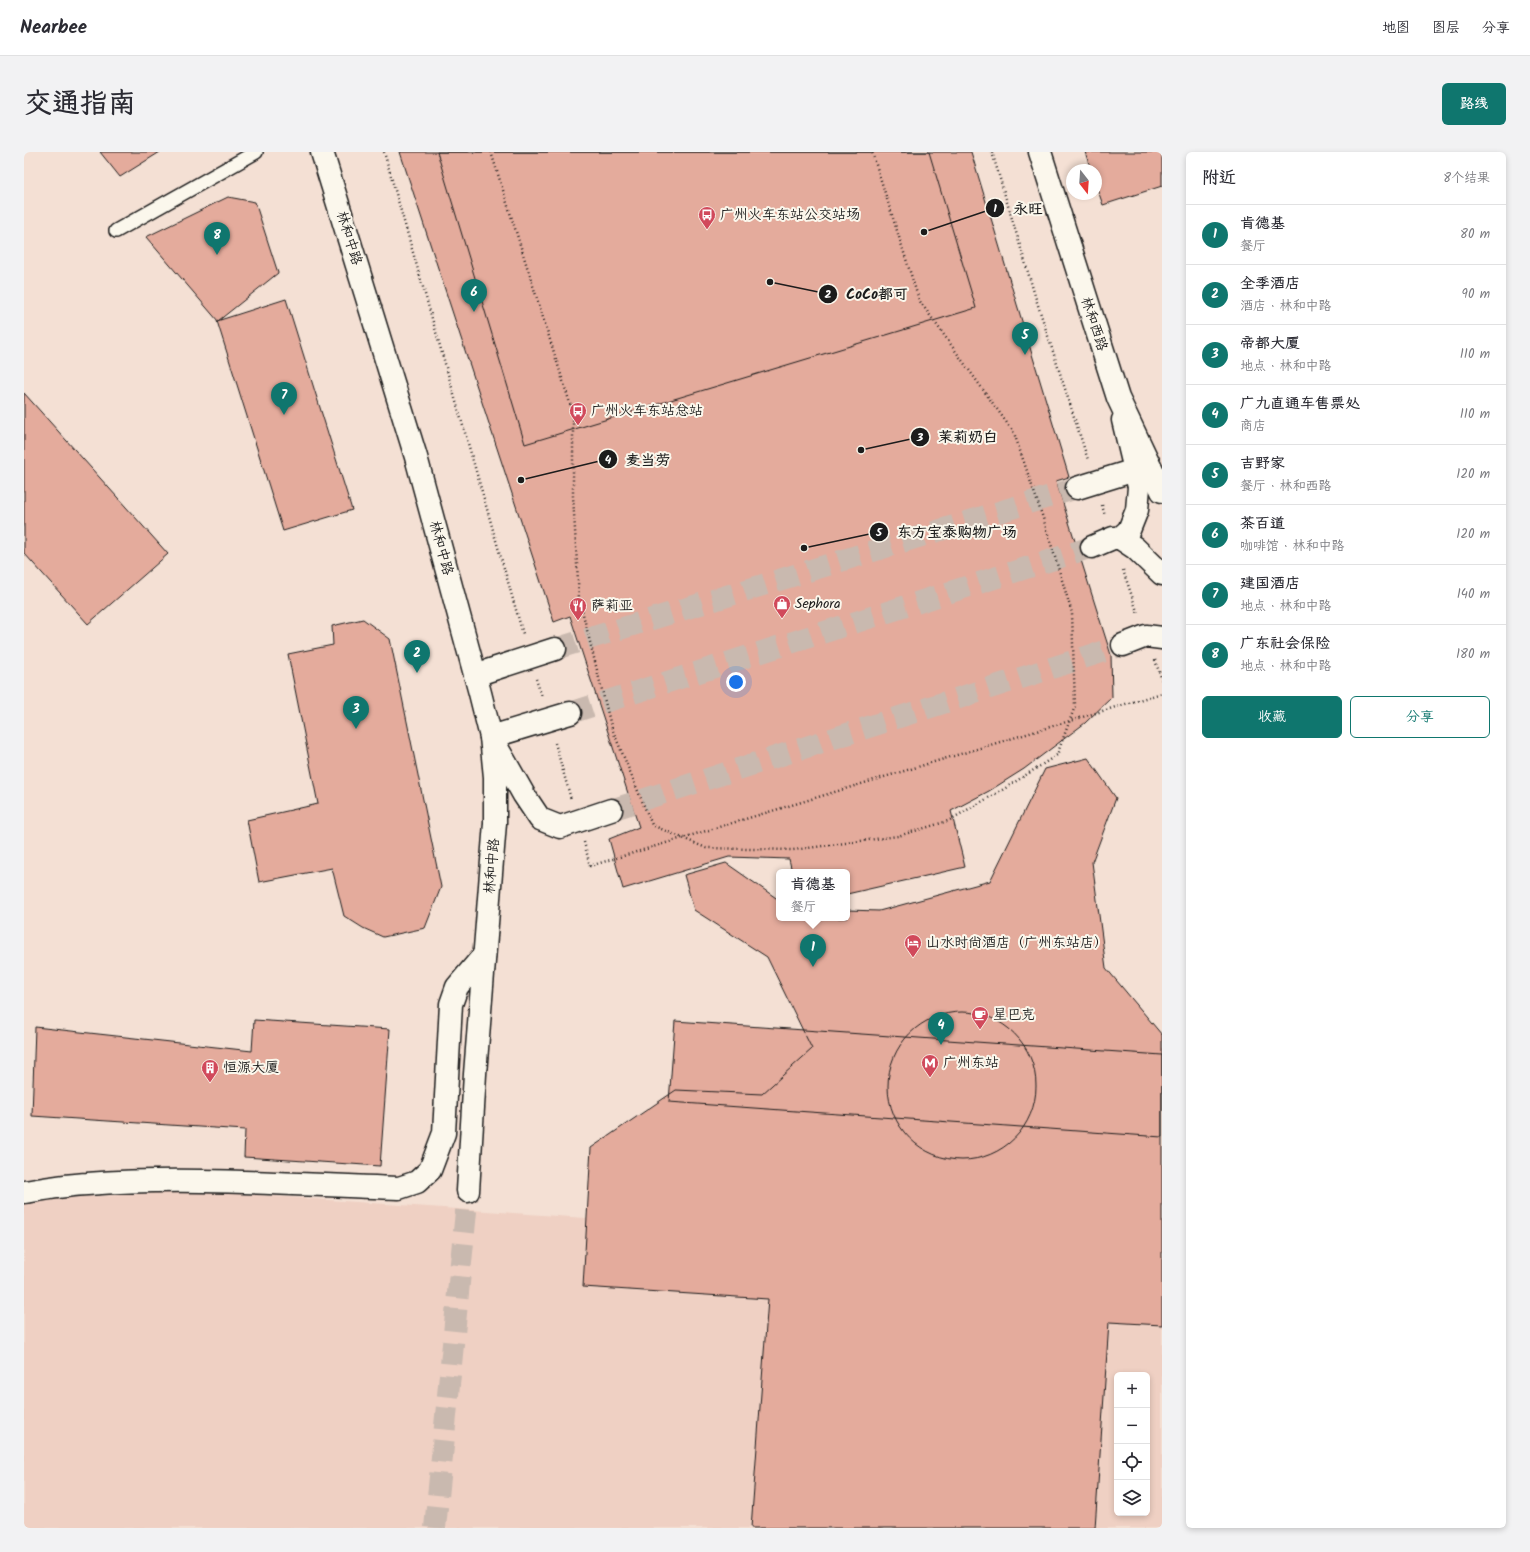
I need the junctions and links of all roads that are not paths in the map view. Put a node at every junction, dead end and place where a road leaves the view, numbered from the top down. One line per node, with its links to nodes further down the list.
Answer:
1 (256, 152): 4 (lane)
2 (322, 152): 15 (main road, 林和中路)
3 (1040, 152): 5 (main road, 林和西路)
4 (116, 231)
5 (1118, 398): 6 (main road); 8 (main road, 林和西路)
6 (1135, 470): 7 (main road); 9 (main road)
7 (1086, 485)
8 (1162, 491)
9 (1116, 538): 10 (main road); 11 (main road)
10 (1092, 547)
11 (1162, 574)
12 (1157, 634): 13 (main road)
13 (1123, 645)
14 (555, 649): 15 (main road)
15 (475, 674): 17 (main road, 林和中路)
16 (570, 712): 17 (main road)
17 (490, 737): 18 (main road); 19 (main road, 林和中路)
18 (611, 810)
19 (484, 955): 20 (main road, 林和中路); 21 (main road)
20 (468, 1191)
21 (24, 1192)

